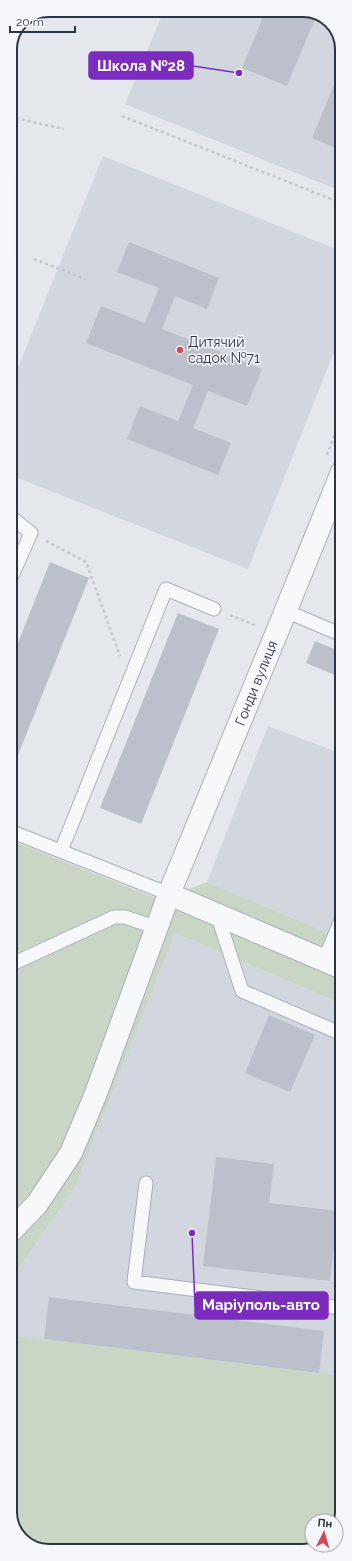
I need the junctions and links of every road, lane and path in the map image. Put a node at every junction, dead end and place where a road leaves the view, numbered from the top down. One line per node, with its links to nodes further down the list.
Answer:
1 (122, 116): 4 (path)
2 (17, 119): 3 (path)
3 (64, 129)
4 (335, 201)
5 (34, 259): 6 (path)
6 (85, 280)
7 (335, 489): 12 (street, Гонди вулиця)
8 (17, 522): 9 (lane)
9 (31, 533): 10 (lane); 15 (path)
10 (17, 564)
11 (214, 608): 13 (path); 15 (lane)
12 (286, 611): 14 (lane); 18 (street, Гонди вулиця)
13 (258, 626)
14 (335, 632)
15 (129, 681): 17 (lane)
16 (17, 834): 17 (lane)
17 (62, 851): 18 (lane)
18 (169, 894): 19 (street); 20 (street, Гонди вулиця)
19 (217, 914): 23 (street); 24 (lane)
20 (157, 928): 22 (lane); 26 (street, Гонди вулиця)
21 (335, 954): 23 (lane)
22 (17, 962)
23 (333, 964)
24 (335, 1031)
25 (146, 1183): 27 (lane)
26 (17, 1225)
27 (335, 1307)

